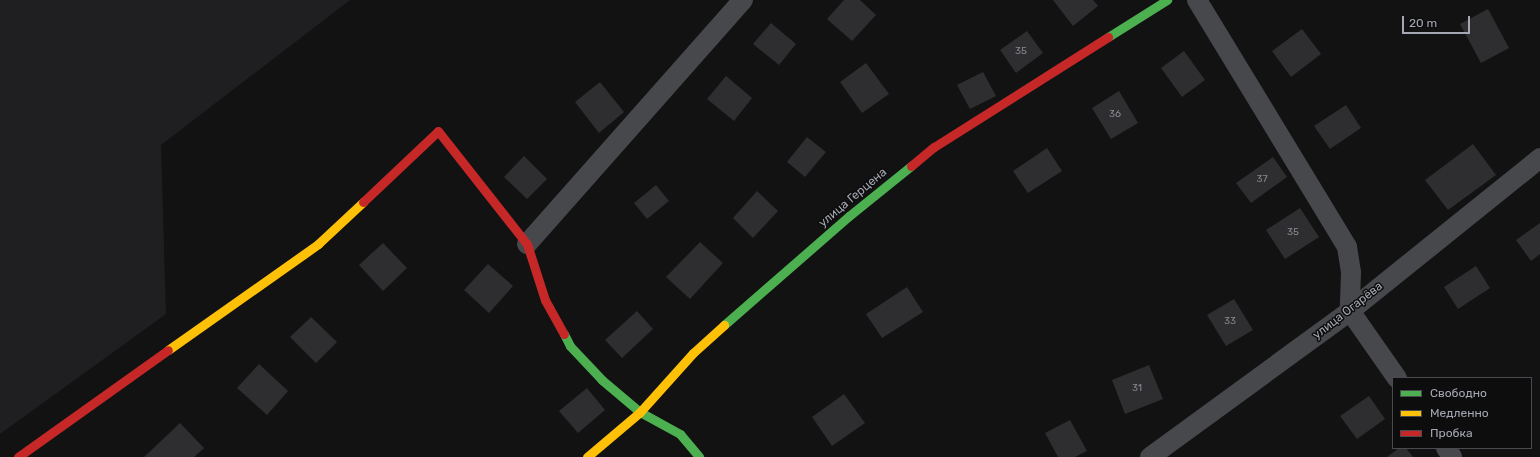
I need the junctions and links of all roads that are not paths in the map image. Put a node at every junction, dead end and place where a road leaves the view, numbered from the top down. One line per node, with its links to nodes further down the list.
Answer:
1 (743, 0): 5 (street)
2 (1166, 0): 8 (street, улица Герцена)
3 (1197, 0): 6 (street)
4 (1540, 158): 6 (street, улица Огарёва)
5 (527, 244): 8 (street); 9 (street)
6 (1350, 311): 7 (street); 12 (street, улица Огарёва)
7 (1396, 377)
8 (640, 412): 10 (street, улица Герцена); 11 (street)
9 (18, 457)
10 (587, 457)
11 (699, 457)
12 (1150, 457)

